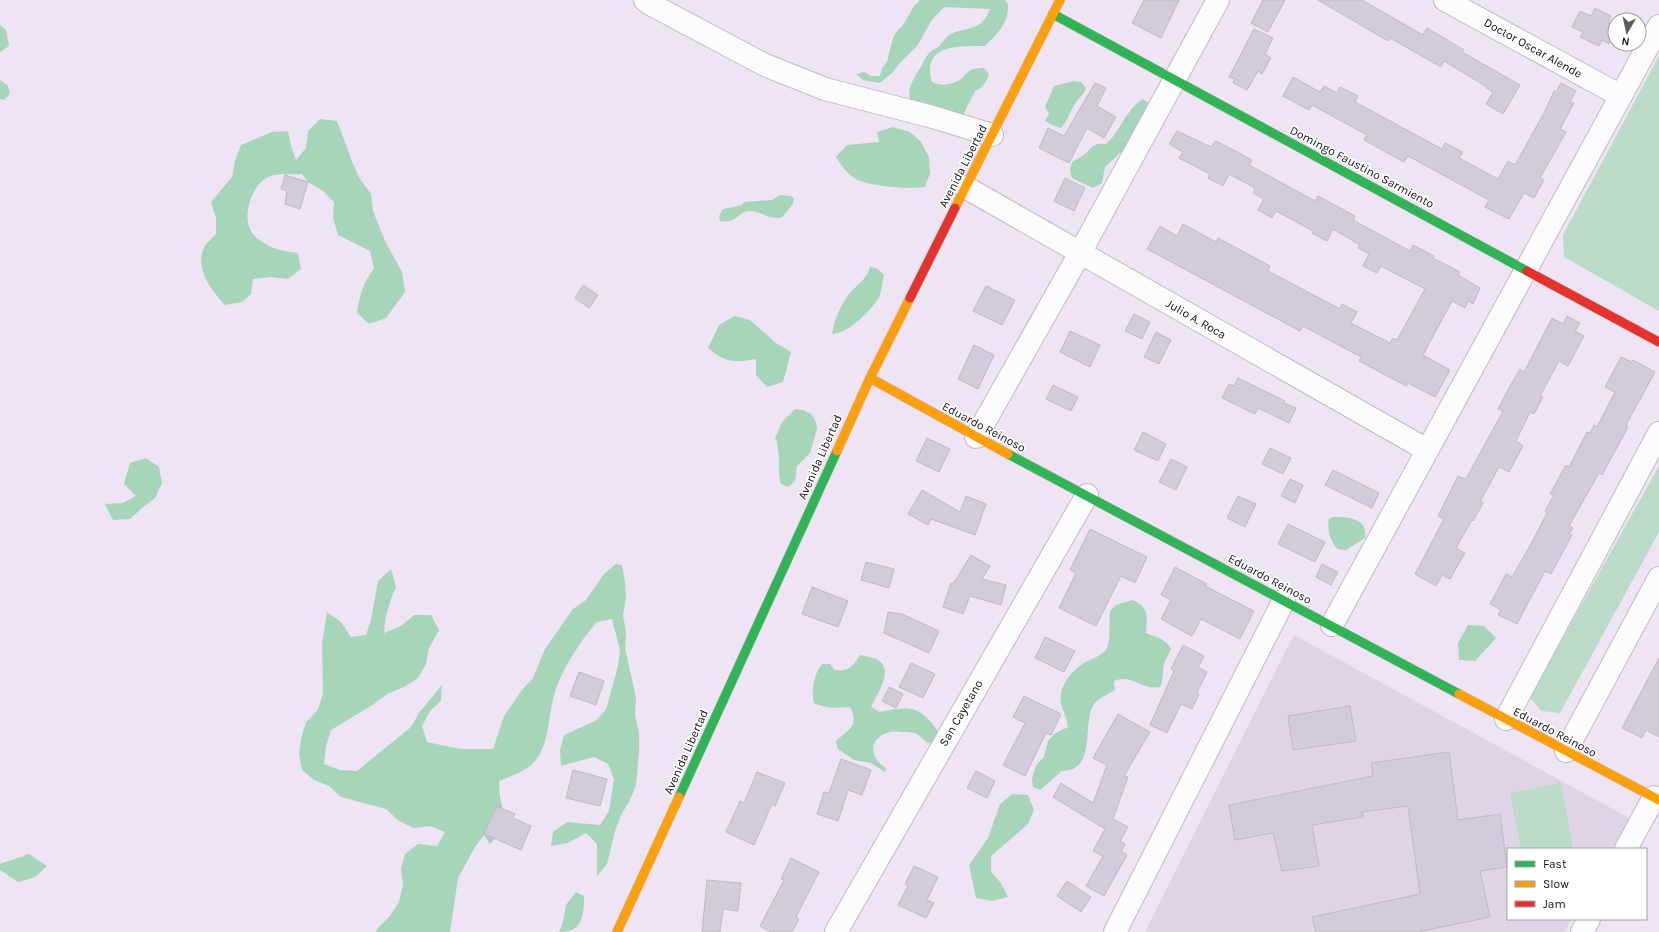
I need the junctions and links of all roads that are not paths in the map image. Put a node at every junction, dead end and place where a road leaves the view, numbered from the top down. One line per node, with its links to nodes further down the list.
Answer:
1 (645, 0): 9 (street)
2 (1060, 0): 5 (street, Avenida Libertad)
3 (1218, 0): 7 (street)
4 (1445, 0): 8 (street, Doctor Oscar Alende)
5 (1053, 14): 7 (street, Domingo Faustino Sarmiento); 9 (street, Avenida Libertad)
6 (1659, 26): 8 (street)
7 (1174, 80): 11 (street); 12 (street, Domingo Faustino Sarmiento)
8 (1621, 96): 12 (street)
9 (992, 136): 10 (street, Avenida Libertad)
10 (966, 187): 11 (street, Julio A. Roca); 14 (street, Avenida Libertad)
11 (1080, 253): 16 (street); 17 (street, Julio A. Roca)
12 (1526, 269): 13 (street, Domingo Faustino Sarmiento); 17 (street)
13 (1659, 342)
14 (870, 378): 16 (street, Eduardo Reinoso); 27 (street, Avenida Libertad)
15 (1659, 433): 22 (street)
16 (976, 437): 18 (street, Eduardo Reinoso)
17 (1427, 450): 21 (street)
18 (1087, 495): 20 (street, Eduardo Reinoso); 28 (street, San Cayetano)
19 (1659, 578): 23 (street)
20 (1284, 600): 21 (street, Eduardo Reinoso); 29 (street)
21 (1332, 625): 22 (street, Eduardo Reinoso)
22 (1506, 719): 23 (street, Eduardo Reinoso)
23 (1566, 751): 24 (street, Eduardo Reinoso)
24 (1656, 799): 25 (street)
25 (1627, 848)
26 (1588, 920): 30 (street)
27 (617, 932)
28 (836, 932)
29 (1115, 932)
30 (1582, 932)

